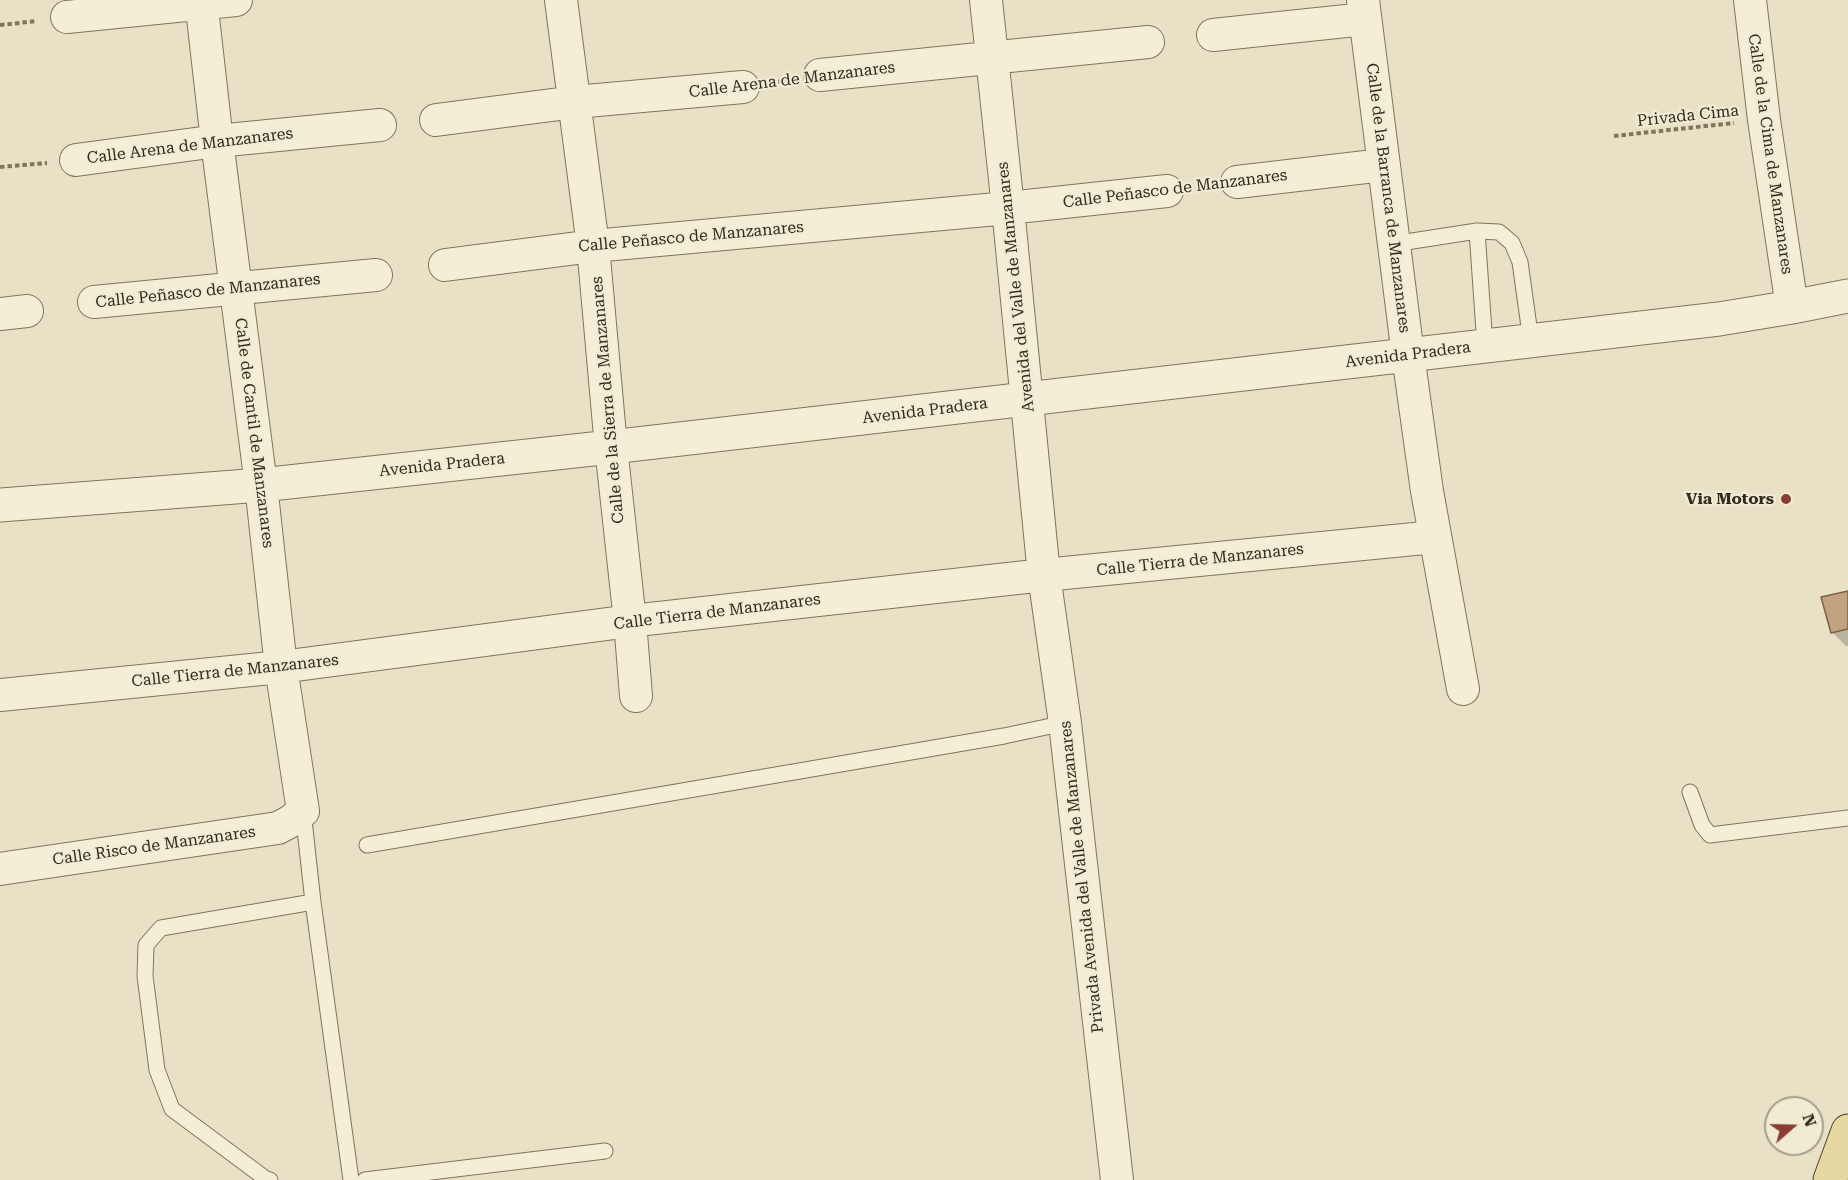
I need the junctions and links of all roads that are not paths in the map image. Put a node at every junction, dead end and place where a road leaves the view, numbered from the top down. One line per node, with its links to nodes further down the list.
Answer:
1 (236, 0): 5 (street)
2 (561, 0): 13 (street, Calle de la Sierra de Manzanares)
3 (986, 0): 10 (street, Avenida del Valle de Manzanares)
4 (1750, 0): 30 (street, Calle de la Cima de Manzanares)
5 (202, 2): 7 (street); 16 (street, Calle de Cantil de Manzanares)
6 (1364, 10): 8 (street); 18 (street, Calle de la Barranca de Manzanares)
7 (67, 18)
8 (1213, 35)
9 (1148, 42): 10 (street, Calle Arena de Manzanares)
10 (993, 59): 11 (street, Calle Arena de Manzanares); 21 (street, Avenida del Valle de Manzanares)
11 (820, 75)
12 (743, 87): 13 (street, Calle Arena de Manzanares)
13 (575, 102): 14 (street, Calle Arena de Manzanares); 24 (street, Calle de la Sierra de Manzanares)
14 (436, 120)
15 (380, 125): 16 (street, Calle Arena de Manzanares)
16 (217, 141): 17 (street, Calle Arena de Manzanares); 27 (street, Calle de Cantil de Manzanares)
17 (76, 160)
18 (1383, 165): 19 (street, Calle Peñasco de Manzanares); 23 (street, Calle de la Barranca de Manzanares)
19 (1237, 182)
20 (1167, 191): 21 (street, Calle Peñasco de Manzanares)
21 (1008, 208): 24 (street, Calle Peñasco de Manzanares); 34 (street, Avenida del Valle de Manzanares)
22 (1477, 231): 23 (lane); 31 (lane); 32 (lane)
23 (1393, 244): 33 (street, Calle de la Barranca de Manzanares)
24 (593, 246): 25 (street, Calle Peñasco de Manzanares); 35 (street, Calle de la Sierra de Manzanares)
25 (445, 266)
26 (376, 275): 27 (street, Calle Peñasco de Manzanares)
27 (235, 288): 29 (street, Calle Peñasco de Manzanares); 36 (street, Calle de Cantil de Manzanares)
28 (1848, 296): 30 (street, Avenida Pradera)
29 (94, 302)
30 (1792, 307): 31 (street, Avenida Pradera)
31 (1531, 341): 32 (street, Avenida Pradera)
32 (1485, 346): 33 (street, Avenida Pradera)
33 (1408, 355): 34 (street, Avenida Pradera); 38 (street, Calle de la Barranca de Manzanares)
34 (1027, 399): 35 (street, Avenida Pradera); 39 (street, Avenida del Valle de Manzanares)
35 (611, 447): 36 (street, Avenida Pradera); 40 (street, Calle de la Sierra de Manzanares)
36 (261, 484): 37 (street, Avenida Pradera); 41 (street, Calle de Cantil de Manzanares)
37 (0, 505)
38 (1435, 537): 39 (street, Calle Tierra de Manzanares); 42 (street, Calle de la Barranca de Manzanares)
39 (1044, 575): 40 (street, Calle Tierra de Manzanares); 45 (street, Privada Avenida del Valle de Manzanares)
40 (630, 621): 41 (street, Calle Tierra de Manzanares); 44 (street, Calle de la Sierra de Manzanares)
41 (281, 667): 43 (street, Calle Tierra de Manzanares); 48 (street, Calle de Cantil de Manzanares)
42 (1463, 689)
43 (0, 695)
44 (636, 696)
45 (1065, 723): 49 (lane); 57 (street, Privada Avenida del Valle de Manzanares)
46 (1690, 792): 47 (lane)
47 (1848, 818)
48 (304, 821): 50 (street, Calle Risco de Manzanares); 51 (lane)
49 (367, 845)
50 (0, 869)
51 (313, 902): 54 (lane); 55 (lane)
52 (1848, 1131): 58 (main road)
53 (605, 1151): 56 (lane)
54 (270, 1180)
55 (351, 1180)
56 (365, 1180)
57 (1116, 1180)
58 (1830, 1180)

